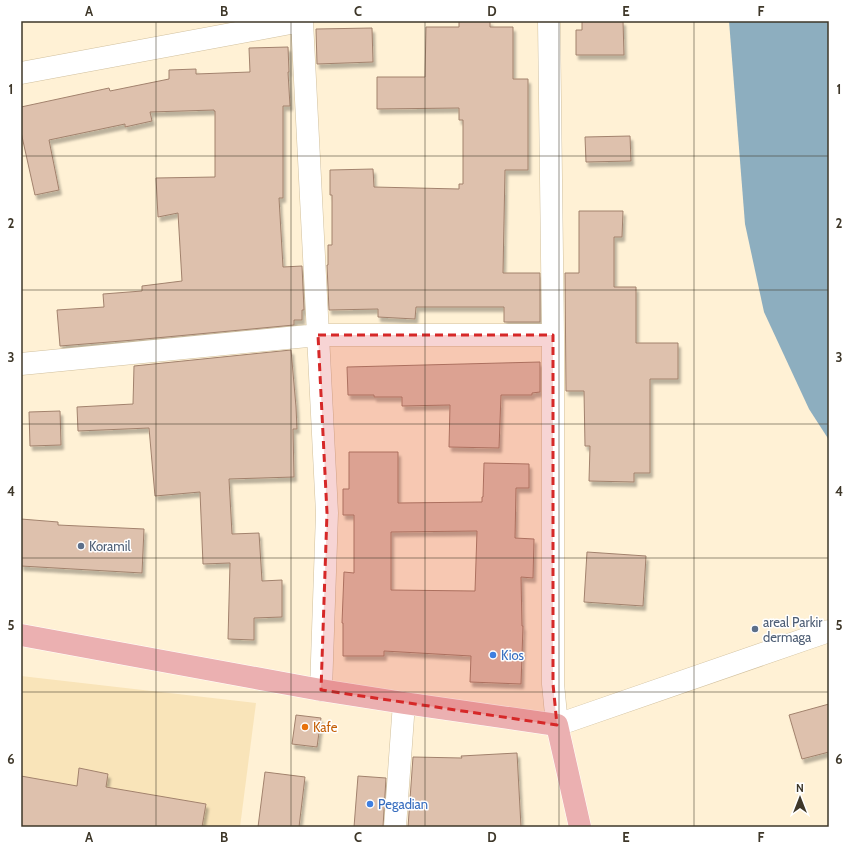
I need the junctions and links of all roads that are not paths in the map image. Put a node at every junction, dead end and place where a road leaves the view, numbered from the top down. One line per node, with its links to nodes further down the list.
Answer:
1 (302, 21): 3 (street); 4 (street)
2 (550, 21): 5 (street)
3 (21, 73)
4 (318, 335): 5 (street); 6 (street); 9 (street)
5 (552, 335): 11 (street)
6 (21, 364)
7 (829, 632): 11 (street)
8 (21, 635): 9 (main road)
9 (321, 690): 10 (main road)
10 (404, 703): 11 (main road); 12 (street)
11 (557, 725): 13 (main road)
12 (395, 827)
13 (580, 827)

